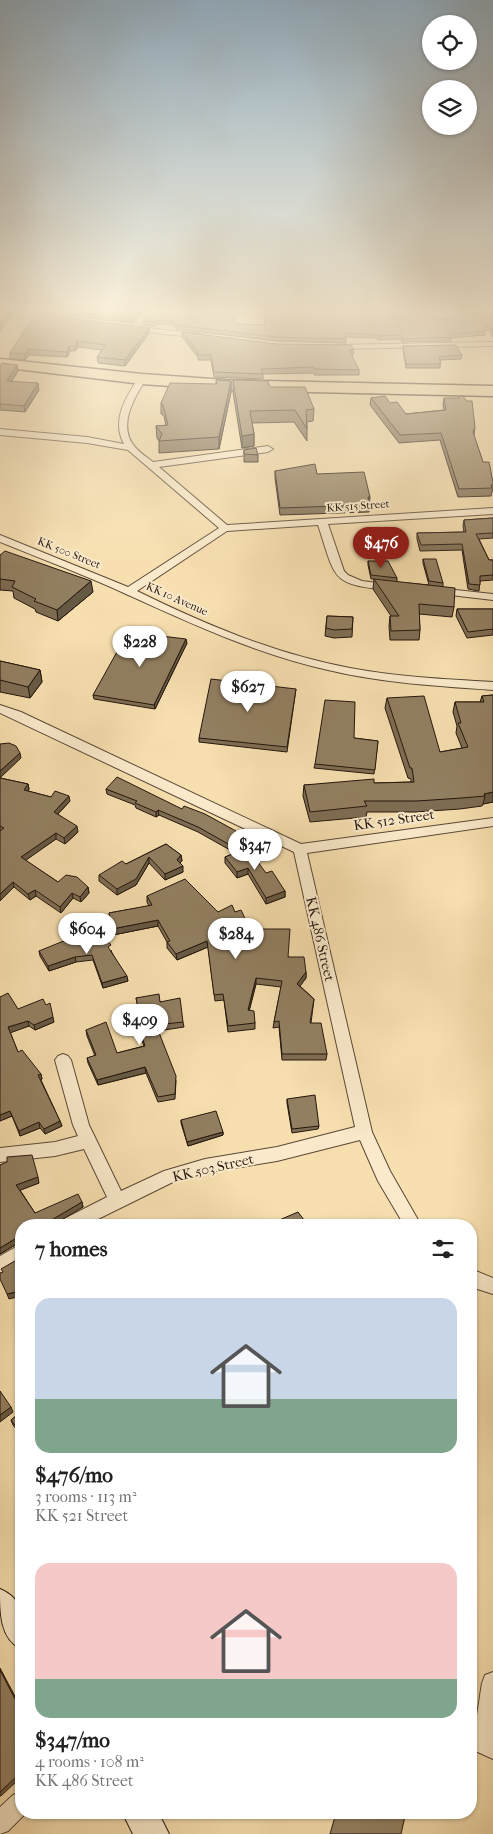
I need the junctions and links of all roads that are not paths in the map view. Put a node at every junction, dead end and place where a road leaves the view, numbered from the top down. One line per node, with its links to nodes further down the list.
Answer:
1 (134, 394): 5 (street)
2 (290, 394): 3 (highway)
3 (493, 399)
4 (0, 432): 5 (street)
5 (131, 448): 7 (street)
6 (268, 448): 7 (street)
7 (153, 465): 10 (street)
8 (493, 511): 9 (street, KK 515 Street)
9 (322, 521): 10 (street, KK 515 Street); 12 (street)
10 (224, 528): 14 (street, KK 10 Avenue)
11 (0, 538): 14 (street, KK 500 Street)
12 (404, 588)
13 (423, 590): 15 (street)
14 (129, 591): 16 (street, KK 10 Avenue)
15 (493, 597)
16 (493, 686)
17 (0, 709): 19 (street)
18 (493, 822): 19 (street, KK 512 Street)
19 (300, 848): 21 (street, KK 486 Street)
20 (64, 1060): 22 (street)
21 (364, 1132): 24 (street, KK 503 Street); 26 (street, KK 486 Street)
22 (89, 1141): 23 (street); 24 (street)
23 (0, 1155)
24 (117, 1200): 25 (street, KK 503 Street)
25 (93, 1219)
26 (409, 1219)
27 (15, 1256): 28 (street)
28 (0, 1266)
29 (477, 1281): 30 (street)
30 (493, 1286)
31 (493, 1683): 32 (street)
32 (483, 1743)
33 (15, 1809): 35 (street)
34 (142, 1819): 36 (main road)
35 (0, 1823)
36 (152, 1834)

